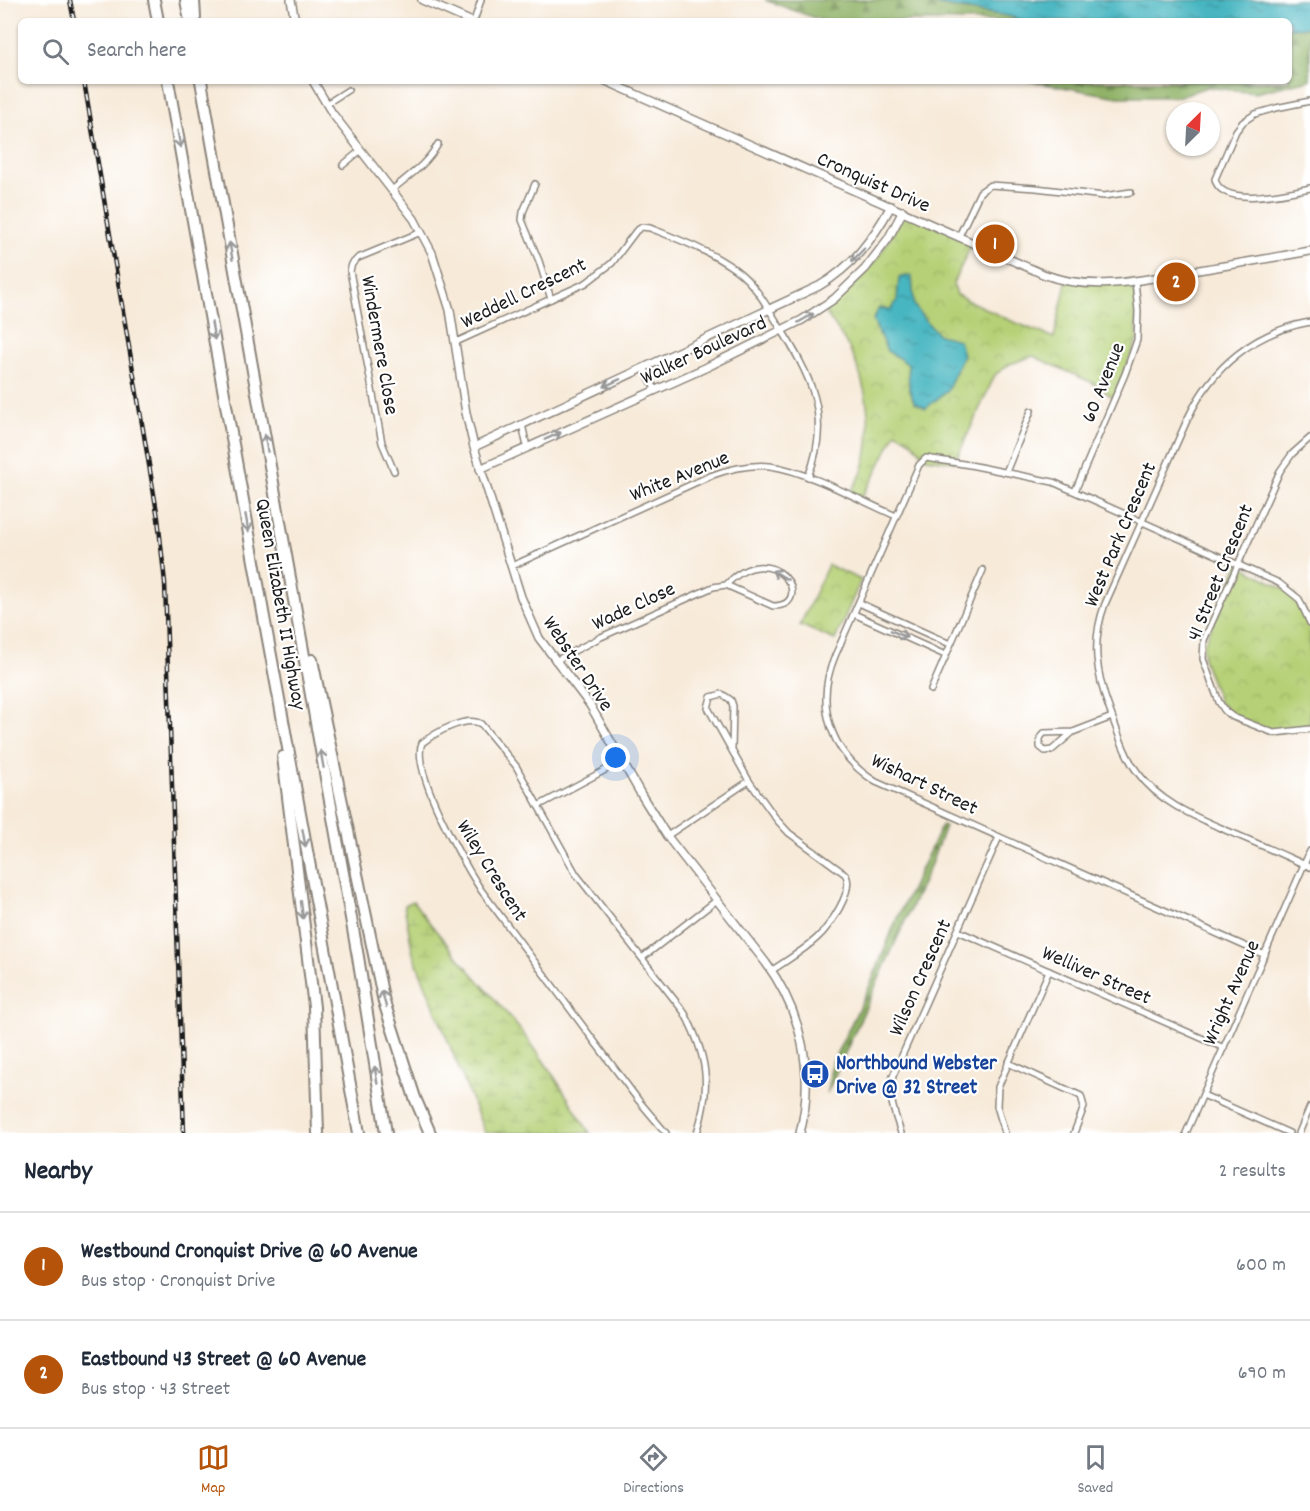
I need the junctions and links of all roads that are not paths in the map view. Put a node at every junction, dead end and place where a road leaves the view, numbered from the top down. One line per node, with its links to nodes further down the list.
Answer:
1 (154, 0): 7 (highway)
2 (186, 0): 8 (highway)
3 (194, 0): 9 (highway)
4 (291, 0): 10 (street)
5 (422, 0): 11 (street)
6 (481, 0): 12 (street)
7 (157, 18)
8 (189, 18)
9 (196, 18)
10 (294, 18)
11 (465, 18)
12 (473, 18)
13 (169, 84): 59 (highway, Queen Elizabeth II Highway, one-way to 59)
14 (202, 84): 52 (highway, Queen Elizabeth II Highway, one-way to 14)
15 (315, 84): 19 (street, Webster Drive)
16 (613, 84): 27 (street, Cronquist Drive)
17 (348, 90): 19 (street)
18 (1310, 101): 24 (street)
19 (326, 104): 21 (street, Webster Drive)
20 (438, 144): 25 (street)
21 (361, 150): 22 (street); 25 (street, Webster Drive)
22 (343, 165)
23 (536, 183): 33 (street)
24 (1310, 188)
25 (393, 189): 29 (street, Webster Drive)
26 (1131, 192): 30 (street)
27 (891, 206): 28 (street, Cronquist Drive); 34 (street, Walker Boulevard, one-way to 34)
28 (903, 212): 30 (street, Cronquist Drive); 36 (street, Walker Boulevard, one-way to 28)
29 (421, 232): 37 (street, Webster Drive); 46 (street, Windermere Close)
30 (959, 236): 32 (street, Cronquist Drive)
31 (1310, 251): 32 (street, Cronquist Drive)
32 (1135, 281): 49 (street, 60 Avenue)
33 (551, 299): 34 (street, Weddell Crescent); 37 (street, Weddell Crescent)
34 (770, 310): 36 (street, Weddell Crescent); 38 (street, Walker Boulevard)
35 (1310, 322): 51 (street, West Park Crescent)
36 (782, 331): 39 (street, Walker Boulevard); 48 (street, Weddell Crescent)
37 (456, 342): 43 (street, Webster Drive)
38 (644, 368): 39 (street); 41 (street, Walker Boulevard, one-way to 41)
39 (655, 389): 44 (street, Walker Boulevard, one-way to 39)
40 (1031, 411): 47 (street)
41 (522, 424): 43 (street, Walker Boulevard); 44 (street)
42 (1310, 438): 53 (street, 41 Street Crescent)
43 (474, 447): 45 (street, Webster Drive)
44 (528, 447): 45 (street, Walker Boulevard)
45 (480, 469): 54 (street, Webster Drive)
46 (394, 471)
47 (1006, 472): 49 (street, Wishart Street); 50 (street, Wishart Street)
48 (808, 477): 50 (street, White Avenue); 54 (street, White Avenue)
49 (1075, 491): 51 (street, Wishart Street)
50 (896, 516): 57 (street, Wishart Street)
51 (1142, 522): 53 (street, Wishart Street); 65 (street, West Park Crescent)
52 (285, 550): 88 (highway, Queen Elizabeth II Highway, one-way to 52); 89 (highway, one-way to 52)
53 (1238, 564): 60 (street, Wishart Street); 66 (street, 41 Street Crescent)
54 (512, 566): 63 (street, Webster Drive)
55 (982, 570): 61 (street)
56 (726, 585): 56 (street, Wade Close, one-way to 56); 63 (street, Wade Close)
57 (859, 603): 58 (street, Wishart Street); 61 (street)
58 (854, 614): 62 (street, one-way to 62); 73 (street, Wishart Street)
59 (265, 623): 86 (highway, one-way to 86); 87 (highway, Queen Elizabeth II Highway, one-way to 87)
60 (1310, 623)
61 (950, 644): 62 (street)
62 (945, 655): 64 (street)
63 (555, 661): 69 (street, Webster Drive)
64 (931, 690)
65 (1112, 717): 67 (street); 75 (street, West Park Crescent)
66 (1310, 729)
67 (1073, 732): 67 (street)
68 (732, 749): 68 (street); 70 (street)
69 (622, 761): 71 (street); 72 (street, Webster Drive)
70 (749, 781): 72 (street); 80 (street)
71 (538, 806): 79 (street, Wiley Crescent); 90 (street, Wiley Crescent)
72 (667, 836): 76 (street, Webster Drive)
73 (999, 837): 77 (street, Wilson Crescent); 78 (street, Wishart Street)
74 (1310, 851): 75 (street, Wright Avenue)
75 (1307, 866): 78 (street, Wright Avenue)
76 (717, 900): 79 (street); 80 (street, Webster Drive)
77 (958, 931): 81 (street, Welliver Street); 93 (street, Wilson Crescent)
78 (1265, 955): 82 (street, Wright Avenue)
79 (642, 958): 91 (street, Wiley Crescent)
80 (771, 971): 92 (street, Webster Drive)
81 (1050, 971): 82 (street, Welliver Street); 83 (street)
82 (1224, 1048): 84 (street, Wright Avenue)
83 (1008, 1063): 94 (street); 95 (street)
84 (1203, 1095): 96 (street, Wright Avenue); 97 (street)
85 (1310, 1107): 98 (street)
86 (317, 1133)
87 (359, 1133)
88 (386, 1133)
89 (430, 1133)
90 (666, 1133)
91 (697, 1133)
92 (800, 1133)
93 (901, 1133)
94 (1005, 1133)
95 (1074, 1133)
96 (1186, 1133)
97 (1288, 1133)
98 (1299, 1133)

